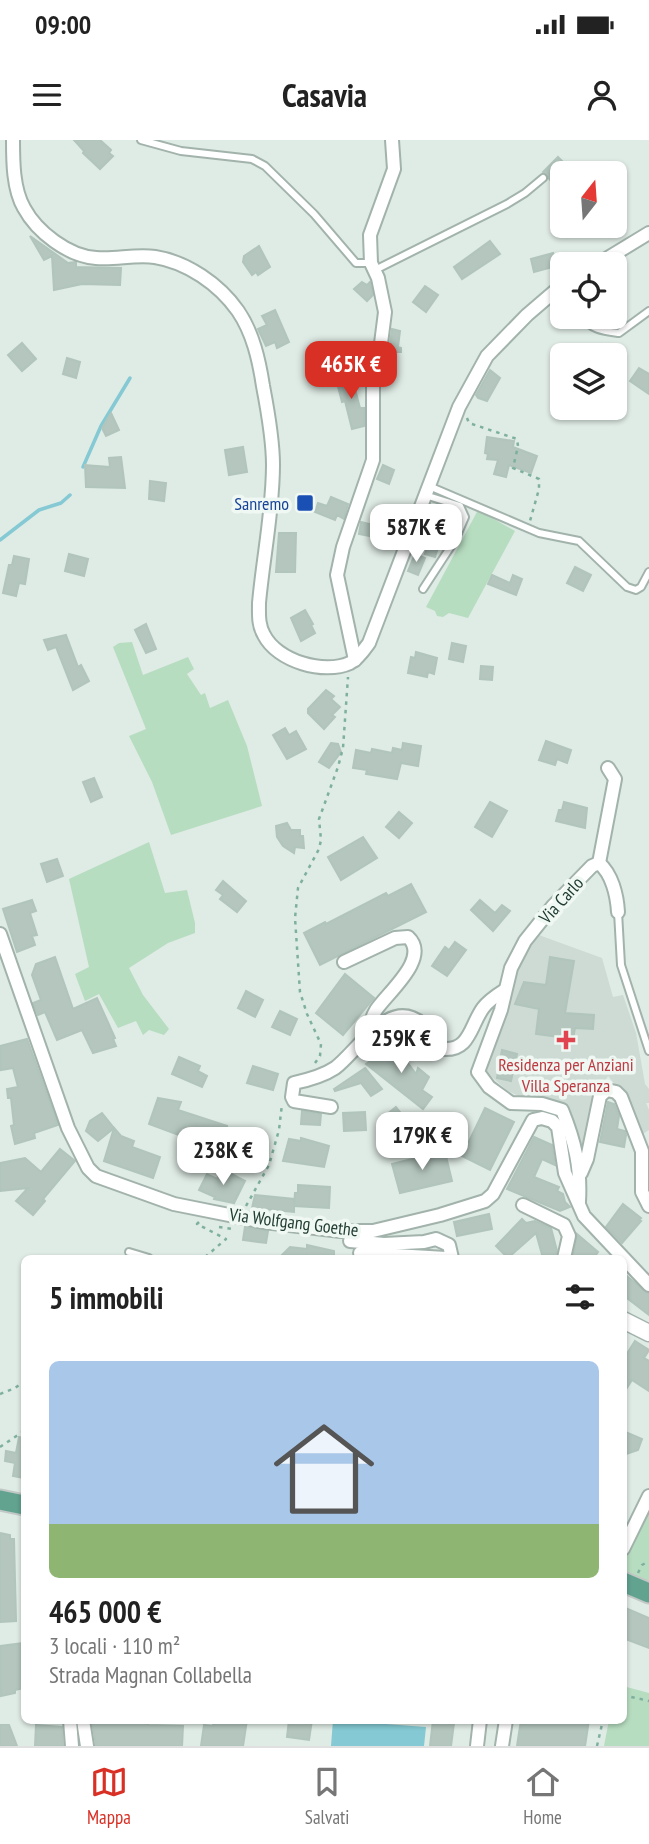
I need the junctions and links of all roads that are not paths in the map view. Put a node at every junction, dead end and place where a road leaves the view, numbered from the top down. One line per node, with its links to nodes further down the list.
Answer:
1 (13, 140): 16 (street)
2 (141, 140): 7 (lane)
3 (392, 140): 7 (street)
4 (543, 178): 7 (lane)
5 (649, 233): 6 (street)
6 (618, 252)
7 (372, 267): 16 (street)
8 (550, 295): 13 (street)
9 (649, 311): 10 (lane)
10 (627, 327)
11 (596, 329): 12 (lane)
12 (624, 329)
13 (427, 491): 14 (lane); 15 (lane); 16 (street)
14 (649, 572)
15 (423, 589)
16 (352, 661)
17 (608, 768): 18 (street)
18 (599, 863): 19 (street, Via Carlo); 22 (street, Via Carlo)
19 (618, 912): 24 (lane)
20 (0, 934): 28 (street, Via Wolfgang Goethe)
21 (344, 962): 23 (street, Via Carlo)
22 (505, 990): 23 (street, Via Carlo); 26 (street, Via Carlo)
23 (367, 1037): 25 (street, Via Carlo)
24 (649, 1051)
25 (331, 1107)
26 (580, 1173): 28 (street, Via Carlo); 29 (street, Via Carlo)
27 (523, 1205): 36 (street)
28 (579, 1206): 37 (street, Via Wolfgang Goethe)
29 (649, 1206)
30 (350, 1241): 35 (street)
31 (129, 1252): 33 (lane)
32 (360, 1253): 34 (street)
33 (139, 1255)
34 (394, 1255)
35 (451, 1255)
36 (565, 1255)
37 (621, 1255)
38 (627, 1262): 39 (street, Via Wolfgang Goethe)
39 (649, 1284)
40 (627, 1322): 41 (street)
41 (649, 1333)
42 (649, 1496): 45 (street)
43 (0, 1500): 44 (main road)
44 (21, 1504)
45 (627, 1541)
46 (627, 1584): 47 (main road)
47 (649, 1593)
48 (70, 1724): 52 (street)
49 (84, 1724): 53 (street)
50 (480, 1724): 54 (street)
51 (505, 1724): 55 (street)
52 (72, 1746)
53 (87, 1746)
54 (477, 1746)
55 (502, 1746)

